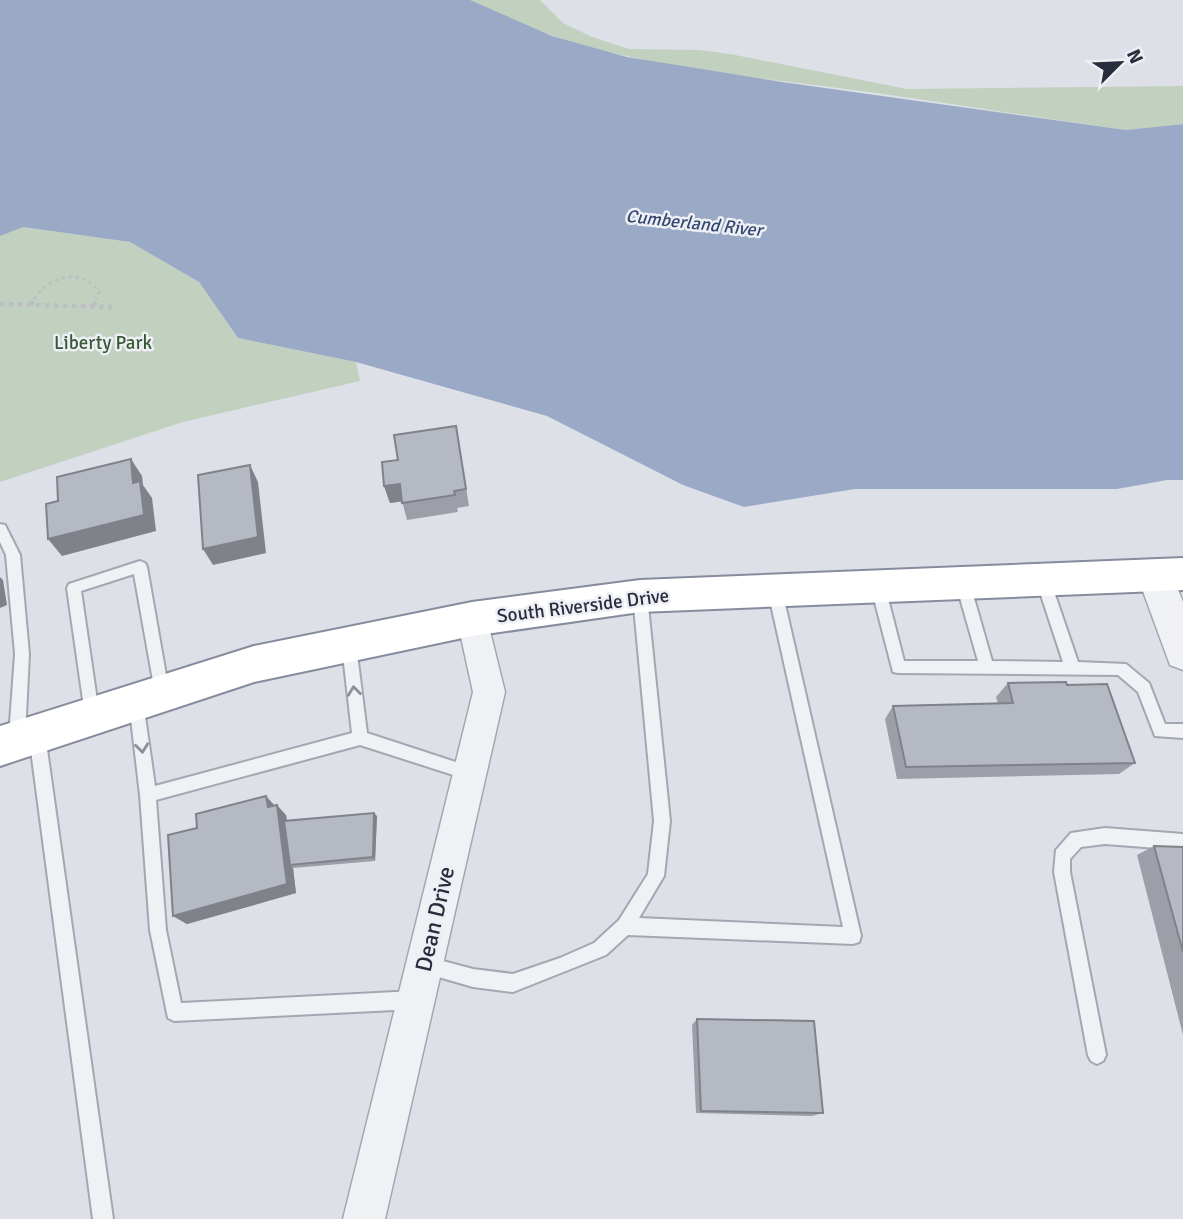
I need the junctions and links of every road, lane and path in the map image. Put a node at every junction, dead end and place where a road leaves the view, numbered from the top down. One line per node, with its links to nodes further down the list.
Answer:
1 (0, 304): 2 (path)
2 (30, 305): 3 (path); 3 (path)
3 (93, 307): 4 (path)
4 (116, 307)
5 (0, 529): 21 (lane)
6 (1169, 574): 7 (highway, South Riverside Drive); 14 (street)
7 (1042, 580): 8 (highway, South Riverside Drive); 16 (lane)
8 (963, 584): 9 (highway, South Riverside Drive); 15 (lane)
9 (878, 587): 10 (highway, South Riverside Drive); 15 (lane)
10 (775, 591): 11 (highway, South Riverside Drive); 25 (lane)
11 (640, 596): 12 (highway, South Riverside Drive); 25 (lane)
12 (472, 619): 13 (highway, South Riverside Drive); 22 (street, Dean Drive)
13 (349, 644): 17 (highway, South Riverside Drive); 20 (lane, one-way to 13)
14 (1183, 653)
15 (987, 668): 16 (lane)
16 (1073, 668): 19 (lane)
17 (149, 696): 18 (highway, South Riverside Drive); 18 (lane); 23 (lane, one-way to 23)
18 (92, 715): 21 (highway, South Riverside Drive)
19 (1183, 731)
20 (360, 738): 22 (lane); 23 (lane)
21 (18, 740): 29 (lane)
22 (469, 773): 26 (street, Dean Drive)
23 (148, 795): 27 (lane)
24 (1183, 842): 28 (lane)
25 (625, 926): 26 (lane)
26 (424, 965): 27 (street, Dean Drive)
27 (416, 1000): 30 (street, Dean Drive)
28 (1097, 1055)
29 (103, 1219)
30 (364, 1219)

